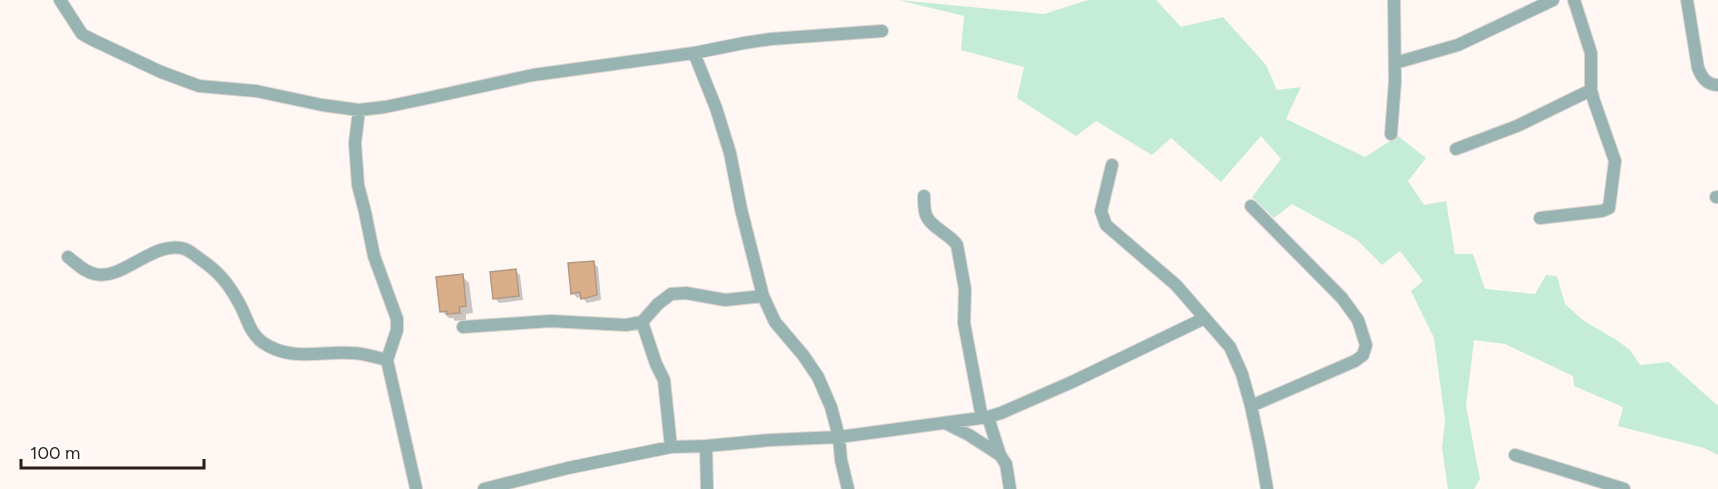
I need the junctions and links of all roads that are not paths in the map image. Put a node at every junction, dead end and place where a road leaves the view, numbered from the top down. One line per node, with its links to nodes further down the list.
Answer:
1 (60, 0): 11 (street)
2 (1394, 0): 8 (street)
3 (1553, 0): 8 (street)
4 (1574, 0): 10 (street)
5 (1687, 0): 9 (street)
6 (882, 31): 7 (street)
7 (694, 53): 11 (street); 19 (street)
8 (1395, 63): 12 (street)
9 (1718, 85)
10 (1591, 90): 13 (street); 17 (street)
11 (359, 110): 23 (street)
12 (1391, 134)
13 (1456, 149)
14 (1112, 165): 20 (street)
15 (924, 196): 25 (street)
16 (1251, 206): 24 (street)
17 (1540, 218)
18 (68, 257): 23 (street)
19 (763, 296): 21 (street); 27 (street)
20 (1205, 318): 24 (street); 25 (street)
21 (642, 322): 22 (street); 29 (street)
22 (462, 327)
23 (387, 360): 32 (street)
24 (1251, 406): 37 (street)
25 (985, 418): 26 (street); 30 (street)
26 (945, 423): 27 (street); 30 (street)
27 (839, 437): 28 (street); 35 (street)
28 (706, 446): 29 (street); 34 (street)
29 (671, 447): 33 (street)
30 (1000, 455): 36 (street)
31 (1515, 455): 38 (street)
32 (417, 488)
33 (484, 489)
34 (707, 489)
35 (848, 489)
36 (1010, 489)
37 (1267, 489)
38 (1624, 489)

